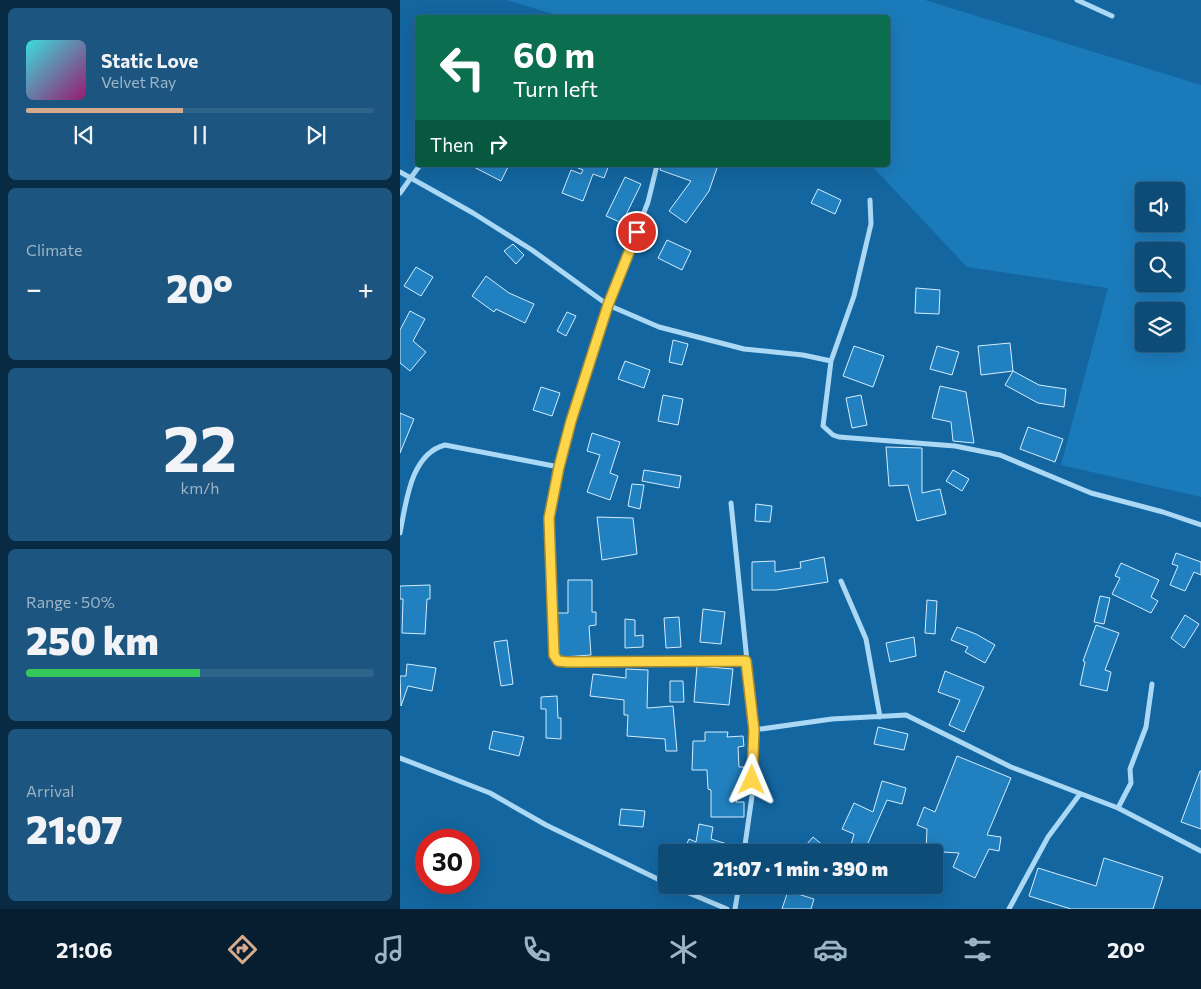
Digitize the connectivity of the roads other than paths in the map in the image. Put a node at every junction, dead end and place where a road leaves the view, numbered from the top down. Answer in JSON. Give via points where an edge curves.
{"nodes":[{"id":1,"x":1077,"y":0,"type":"edge"},
{"id":2,"x":1112,"y":16,"type":"dead end"},
{"id":3,"x":419,"y":167,"type":"edge"},
{"id":4,"x":657,"y":167,"type":"edge"},
{"id":5,"x":400,"y":172,"type":"edge"},
{"id":6,"x":412,"y":178,"type":"junction"},
{"id":7,"x":400,"y":193,"type":"edge"},
{"id":8,"x":870,"y":200,"type":"dead end"},
{"id":9,"x":608,"y":305,"type":"junction"},
{"id":10,"x":831,"y":361,"type":"junction"},
{"id":11,"x":559,"y":467,"type":"junction"},
{"id":12,"x":731,"y":503,"type":"dead end"},
{"id":13,"x":1201,"y":525,"type":"edge"},
{"id":14,"x":400,"y":534,"type":"edge"},
{"id":15,"x":841,"y":581,"type":"dead end"},
{"id":16,"x":746,"y":661,"type":"junction"},
{"id":17,"x":1152,"y":684,"type":"dead end"},
{"id":18,"x":880,"y":716,"type":"junction"},
{"id":19,"x":754,"y":730,"type":"junction"},
{"id":20,"x":400,"y":758,"type":"edge"},
{"id":21,"x":1080,"y":794,"type":"junction"},
{"id":22,"x":1118,"y":808,"type":"junction"},
{"id":23,"x":745,"y":844,"type":"edge"},
{"id":24,"x":1201,"y":851,"type":"edge"},
{"id":25,"x":658,"y":879,"type":"edge"},
{"id":26,"x":691,"y":894,"type":"edge"},
{"id":27,"x":738,"y":894,"type":"edge"},
{"id":28,"x":726,"y":909,"type":"edge"},
{"id":29,"x":735,"y":909,"type":"edge"},
{"id":30,"x":1009,"y":909,"type":"edge"}],
"edges":[{"from":1,"to":2,"type":"street"},
{"from":3,"to":6,"type":"street"},
{"from":4,"to":9,"type":"street","via":[[648,202]]},
{"from":5,"to":6,"type":"street"},
{"from":6,"to":7,"type":"street"},
{"from":6,"to":9,"type":"street","via":[[532,250]]},
{"from":8,"to":10,"type":"street","via":[[871,224],[854,296]]},
{"from":9,"to":10,"type":"street","via":[[659,327],[744,349]]},
{"from":9,"to":11,"type":"street"},
{"from":10,"to":13,"type":"street","via":[[823,426],[833,436],[955,446],[1000,455],[1091,493]]},
{"from":11,"to":14,"type":"street","via":[[445,445],[435,448],[415,472]]},
{"from":11,"to":16,"type":"street","via":[[549,518],[552,629],[554,655],[558,661]]},
{"from":12,"to":16,"type":"street"},
{"from":15,"to":18,"type":"street","via":[[866,639]]},
{"from":16,"to":19,"type":"street"},
{"from":17,"to":22,"type":"street","via":[[1146,726],[1130,769],[1131,783]]},
{"from":18,"to":19,"type":"street"},
{"from":18,"to":21,"type":"street","via":[[906,715],[1011,767]]},
{"from":19,"to":23,"type":"street","via":[[752,796]]},
{"from":20,"to":25,"type":"street","via":[[490,793]]},
{"from":21,"to":22,"type":"street"},
{"from":21,"to":30,"type":"street","via":[[1048,836]]},
{"from":22,"to":24,"type":"street"},
{"from":26,"to":28,"type":"street"},
{"from":27,"to":29,"type":"street"}]}
